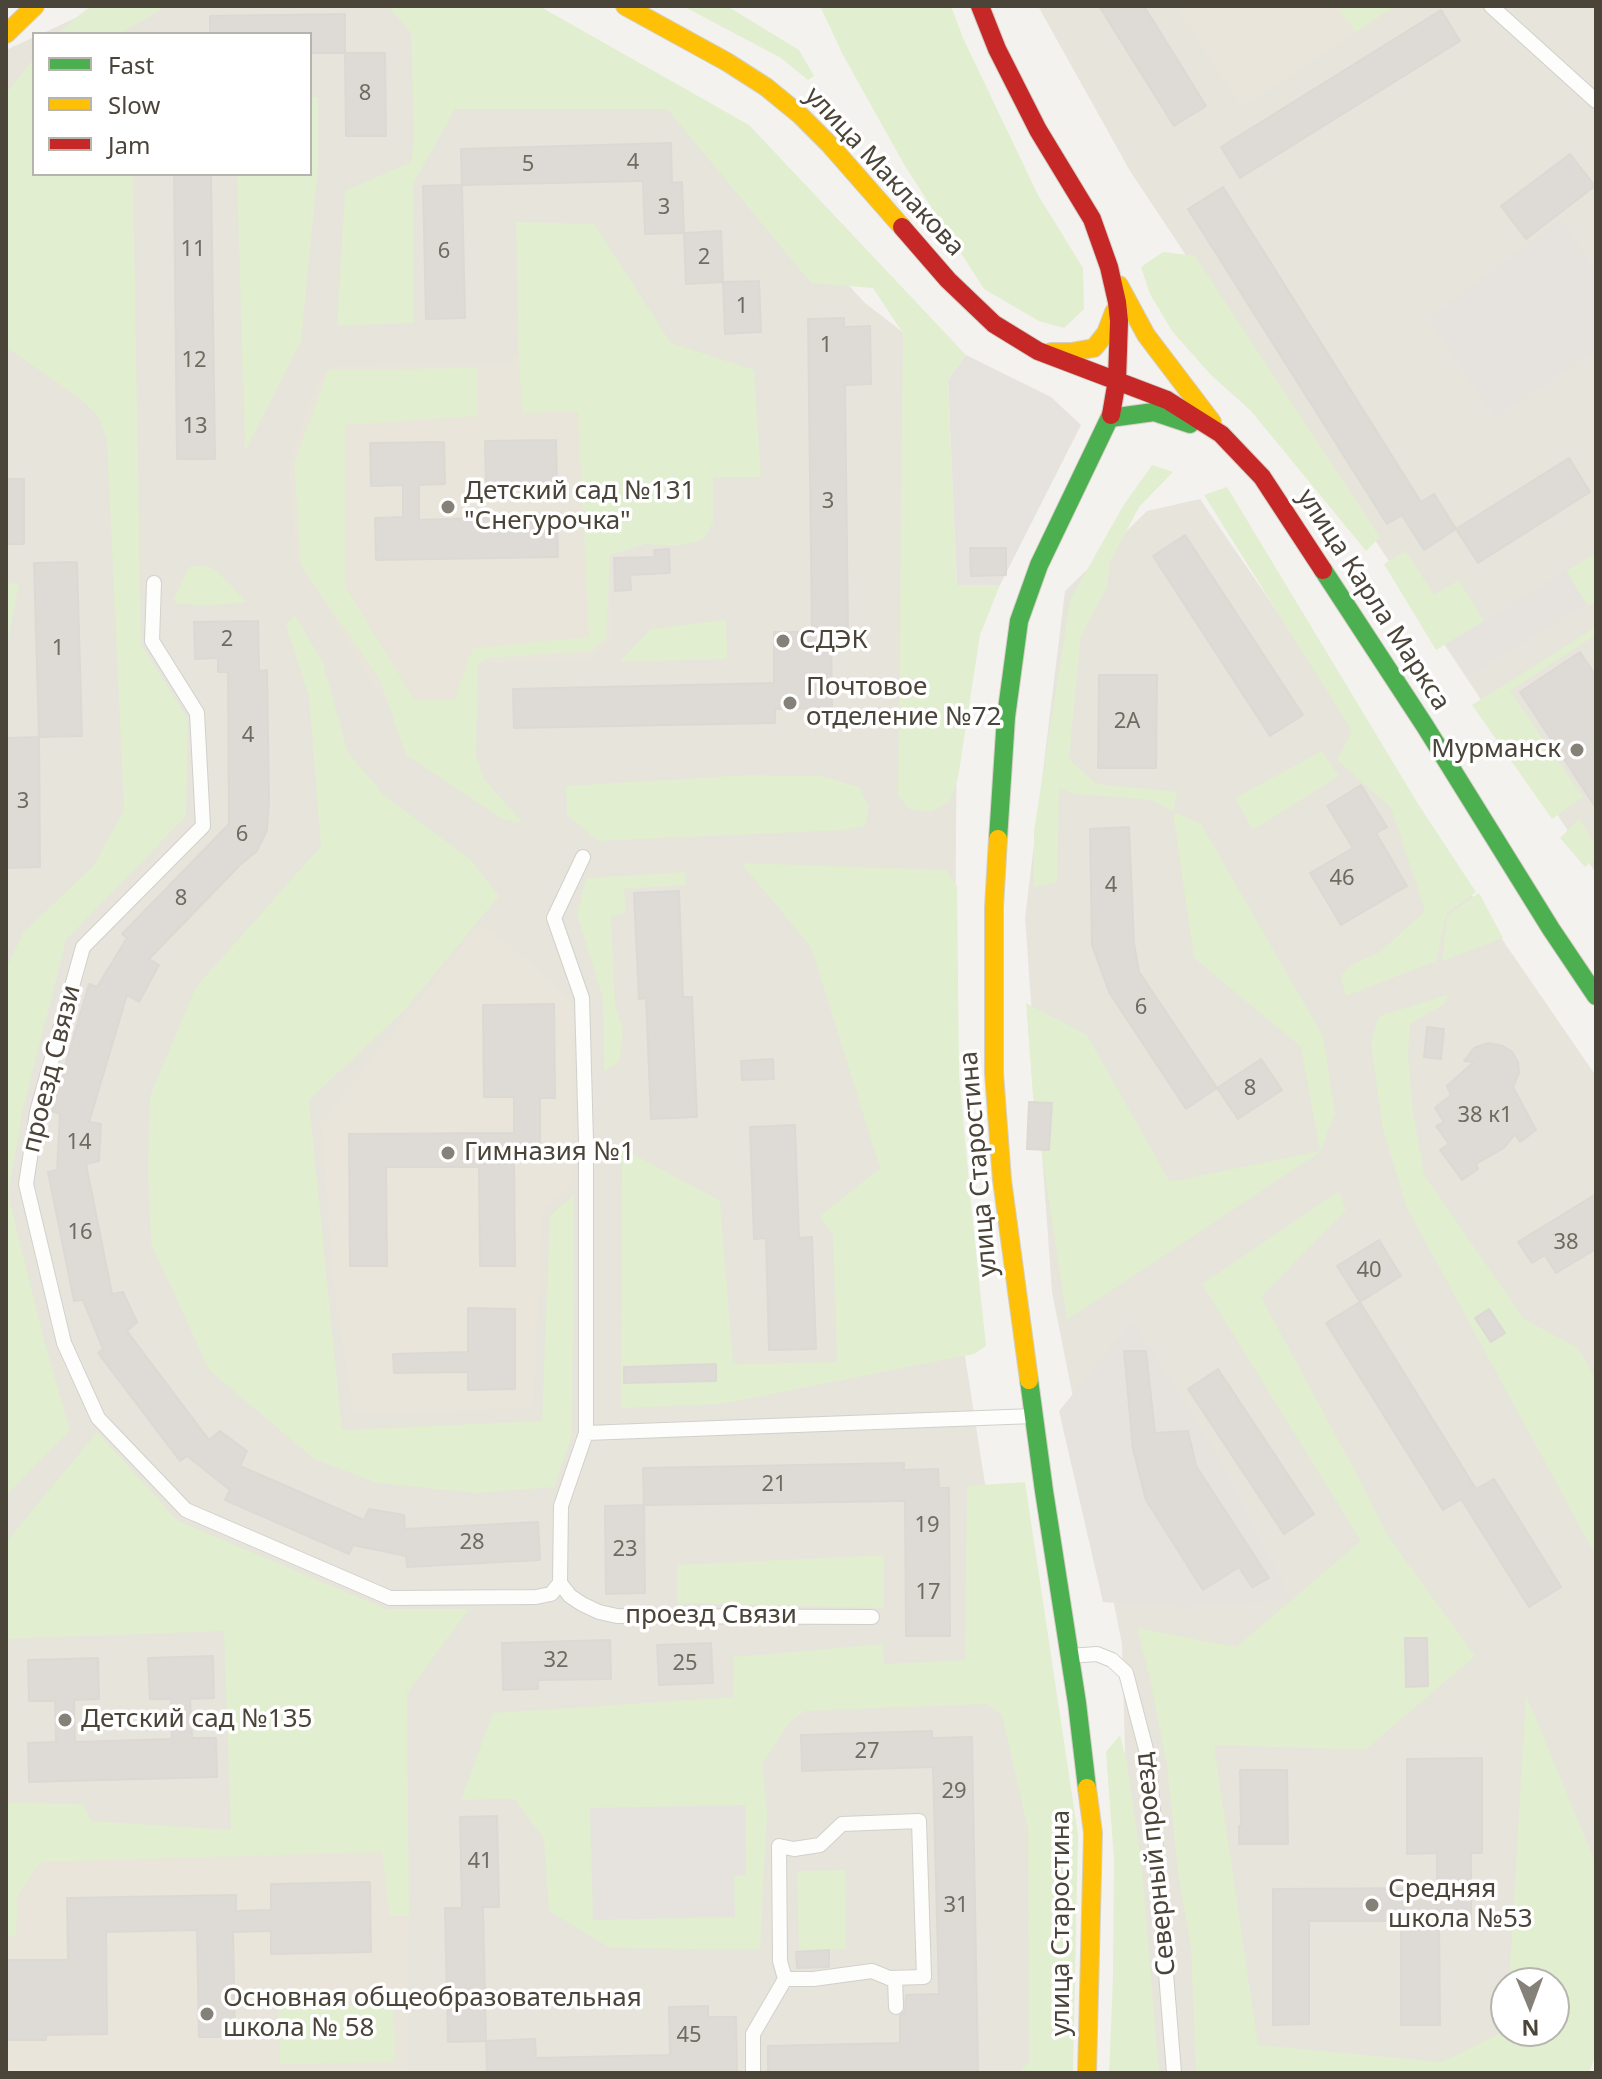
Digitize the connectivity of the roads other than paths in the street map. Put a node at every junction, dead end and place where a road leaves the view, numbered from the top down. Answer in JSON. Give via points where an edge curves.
{"nodes":[{"id":1,"x":35,"y":6,"type":"edge"},
{"id":2,"x":625,"y":6,"type":"edge"},
{"id":3,"x":980,"y":6,"type":"edge"},
{"id":4,"x":1491,"y":6,"type":"edge"},
{"id":5,"x":6,"y":34,"type":"edge"},
{"id":6,"x":1596,"y":101,"type":"edge"},
{"id":7,"x":1109,"y":267,"type":"junction"},
{"id":8,"x":1117,"y":302,"type":"junction"},
{"id":9,"x":1038,"y":351,"type":"junction"},
{"id":10,"x":1056,"y":359,"type":"joint"},
{"id":11,"x":1117,"y":380,"type":"junction"},
{"id":12,"x":1110,"y":418,"type":"junction"},
{"id":13,"x":1221,"y":434,"type":"junction"},
{"id":14,"x":154,"y":583,"type":"dead end"},
{"id":15,"x":583,"y":857,"type":"dead end"},
{"id":16,"x":1595,"y":992,"type":"edge"},
{"id":17,"x":1034,"y":1416,"type":"junction"},
{"id":18,"x":586,"y":1433,"type":"junction"},
{"id":19,"x":560,"y":1583,"type":"junction"},
{"id":20,"x":872,"y":1617,"type":"dead end"},
{"id":21,"x":1069,"y":1656,"type":"junction"},
{"id":22,"x":895,"y":1978,"type":"junction"},
{"id":23,"x":785,"y":1979,"type":"junction"},
{"id":24,"x":896,"y":2007,"type":"dead end"},
{"id":25,"x":753,"y":2073,"type":"edge"},
{"id":26,"x":1087,"y":2073,"type":"edge"},
{"id":27,"x":1174,"y":2073,"type":"edge"}],
"edges":[{"from":1,"to":5,"type":"main road"},
{"from":2,"to":9,"type":"main road","name":"улица Маклакова","via":[[727,62],[799,114],[961,293],[994,324]]},
{"from":3,"to":7,"type":"main road","via":[[1038,130],[1092,219]]},
{"from":4,"to":6,"type":"street"},
{"from":7,"to":8,"type":"main road","name":"улица Старостина"},
{"from":7,"to":13,"type":"main road","via":[[1146,335]]},
{"from":8,"to":9,"type":"main road","via":[[1106,333],[1094,348]]},
{"from":8,"to":11,"type":"main road","name":"улица Старостина"},
{"from":9,"to":10,"type":"main road","name":"улица Маклакова"},
{"from":10,"to":11,"type":"main road","name":"улица Карла Маркса"},
{"from":11,"to":12,"type":"main road","name":"улица Старостина"},
{"from":11,"to":13,"type":"main road","name":"улица Карла Маркса","via":[[1167,400]]},
{"from":12,"to":13,"type":"main road","via":[[1154,412]]},
{"from":12,"to":17,"type":"main road","name":"улица Старостина","via":[[1029,591],[1019,621],[1006,717],[995,883],[994,1073],[1002,1180]]},
{"from":13,"to":16,"type":"main road","name":"улица Карла Маркса","via":[[1262,477]]},
{"from":14,"to":19,"type":"street","name":"проезд Связи","via":[[152,641],[197,713],[203,826],[83,947],[37,1112],[26,1184],[64,1343],[98,1418],[186,1510],[390,1598],[536,1597],[551,1594]]},
{"from":15,"to":18,"type":"street","via":[[554,918],[582,998]]},
{"from":17,"to":18,"type":"street"},
{"from":17,"to":21,"type":"main road","name":"улица Старостина"},
{"from":18,"to":19,"type":"street","via":[[561,1506]]},
{"from":19,"to":20,"type":"street","name":"проезд Связи","via":[[582,1604],[617,1616]]},
{"from":21,"to":26,"type":"main road","name":"улица Старостина","via":[[1093,1833]]},
{"from":21,"to":27,"type":"street","name":"Северный проезд","via":[[1097,1654],[1126,1673],[1149,1761]]},
{"from":22,"to":23,"type":"street","via":[[872,1971]]},
{"from":22,"to":23,"type":"street","via":[[924,1977],[919,1821],[842,1824],[820,1845],[779,1846],[780,1961]]},
{"from":22,"to":24,"type":"street"},
{"from":23,"to":25,"type":"street","via":[[753,2034]]}]}
